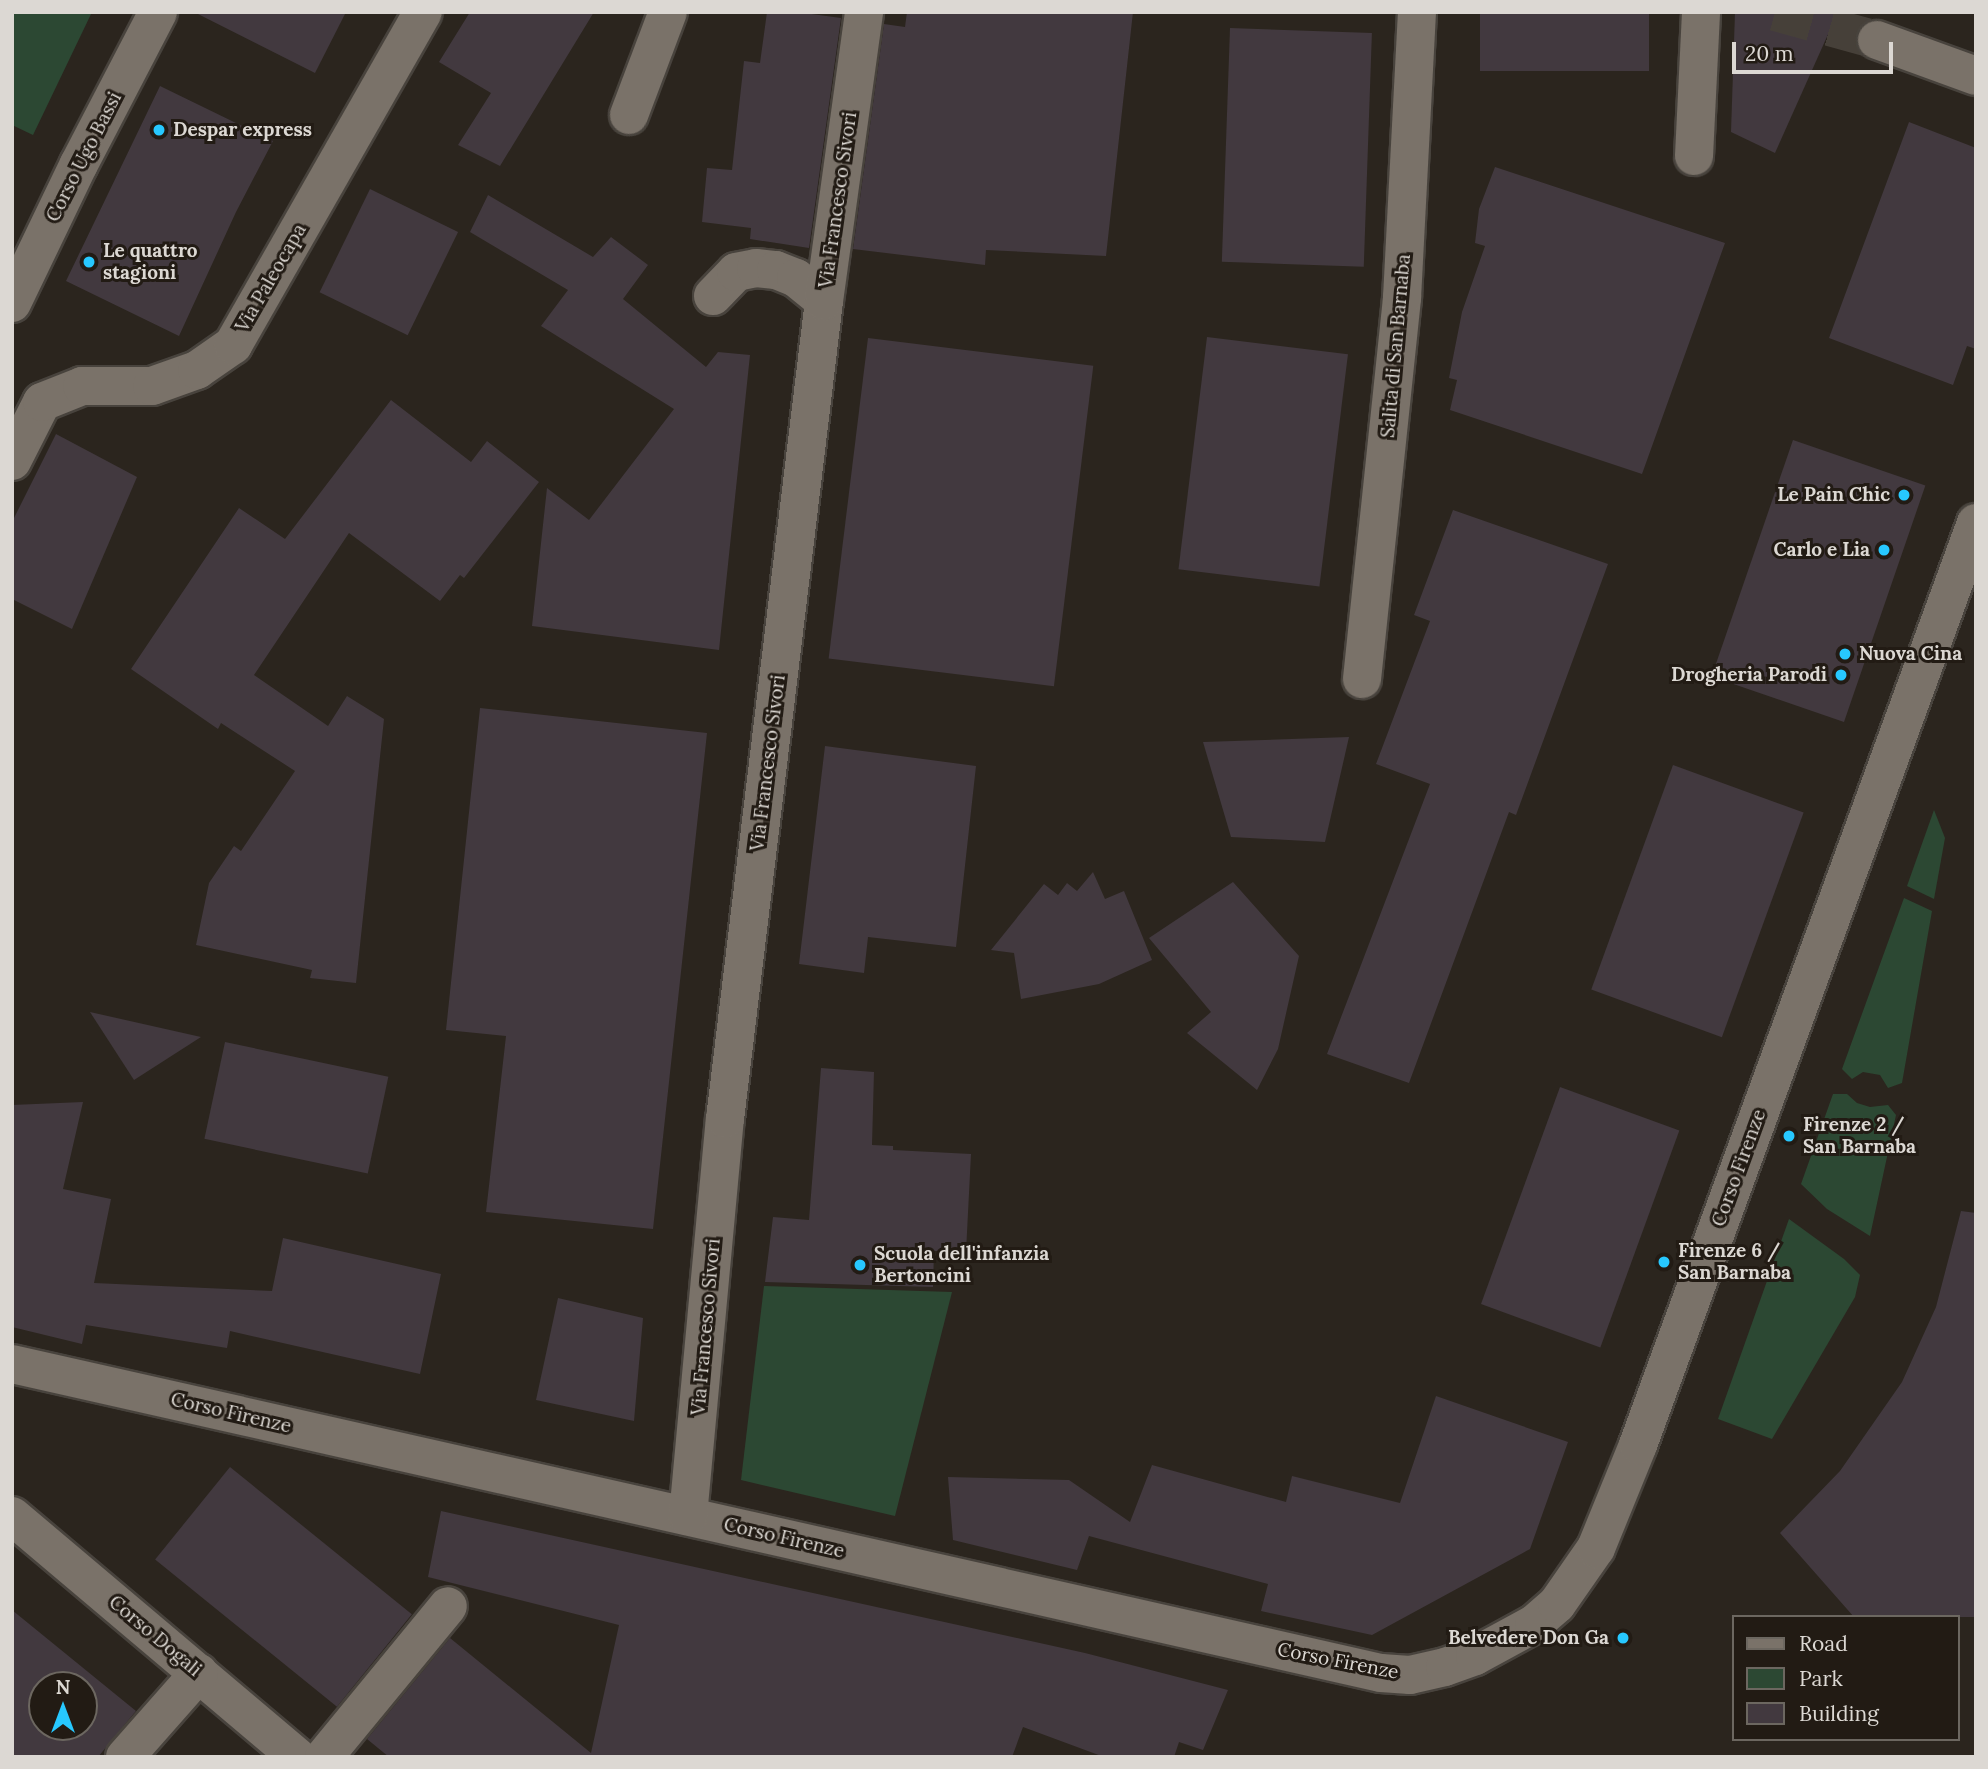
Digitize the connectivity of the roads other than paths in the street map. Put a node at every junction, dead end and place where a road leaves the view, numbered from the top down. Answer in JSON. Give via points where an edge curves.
{"nodes":[{"id":1,"x":158,"y":12,"type":"edge"},
{"id":2,"x":423,"y":12,"type":"edge"},
{"id":3,"x":668,"y":12,"type":"edge"},
{"id":4,"x":864,"y":12,"type":"edge"},
{"id":5,"x":1418,"y":12,"type":"edge"},
{"id":6,"x":1700,"y":12,"type":"edge"},
{"id":7,"x":1877,"y":40,"type":"tunnel mouth"},
{"id":8,"x":1976,"y":76,"type":"edge"},
{"id":9,"x":629,"y":115,"type":"dead end"},
{"id":10,"x":1695,"y":156,"type":"dead end"},
{"id":11,"x":713,"y":296,"type":"dead end"},
{"id":12,"x":824,"y":301,"type":"junction"},
{"id":13,"x":12,"y":303,"type":"edge"},
{"id":14,"x":12,"y":461,"type":"edge"},
{"id":15,"x":1976,"y":523,"type":"edge"},
{"id":16,"x":1362,"y":679,"type":"dead end"},
{"id":17,"x":12,"y":1364,"type":"edge"},
{"id":18,"x":12,"y":1516,"type":"edge"},
{"id":19,"x":688,"y":1516,"type":"junction"},
{"id":20,"x":448,"y":1606,"type":"dead end"},
{"id":21,"x":199,"y":1673,"type":"junction"},
{"id":22,"x":125,"y":1757,"type":"edge"},
{"id":23,"x":297,"y":1757,"type":"edge"},
{"id":24,"x":324,"y":1757,"type":"edge"}],
"edges":[{"from":1,"to":13,"type":"street","name":"Corso Ugo Bassi"},
{"from":2,"to":14,"type":"street","name":"Via Paleocapa","via":[[233,345],[197,370],[152,386],[82,386],[42,402]]},
{"from":3,"to":9,"type":"street"},
{"from":4,"to":12,"type":"street","name":"Via Francesco Sivori"},
{"from":5,"to":16,"type":"street","name":"Salita di San Barnaba","via":[[1402,298]]},
{"from":6,"to":10,"type":"street"},
{"from":7,"to":8,"type":"street"},
{"from":11,"to":12,"type":"street","via":[[736,272],[756,268],[796,278]]},
{"from":12,"to":19,"type":"street","name":"Via Francesco Sivori","via":[[725,1119]]},
{"from":15,"to":19,"type":"street","name":"Corso Firenze","via":[[1638,1445],[1596,1548],[1557,1604],[1534,1624],[1445,1667],[1410,1675],[1381,1673]]},
{"from":17,"to":19,"type":"street","name":"Corso Firenze"},
{"from":18,"to":21,"type":"street","name":"Corso Dogali"},
{"from":20,"to":24,"type":"street"},
{"from":21,"to":22,"type":"street"},
{"from":21,"to":23,"type":"street","name":"Corso Dogali"}]}
